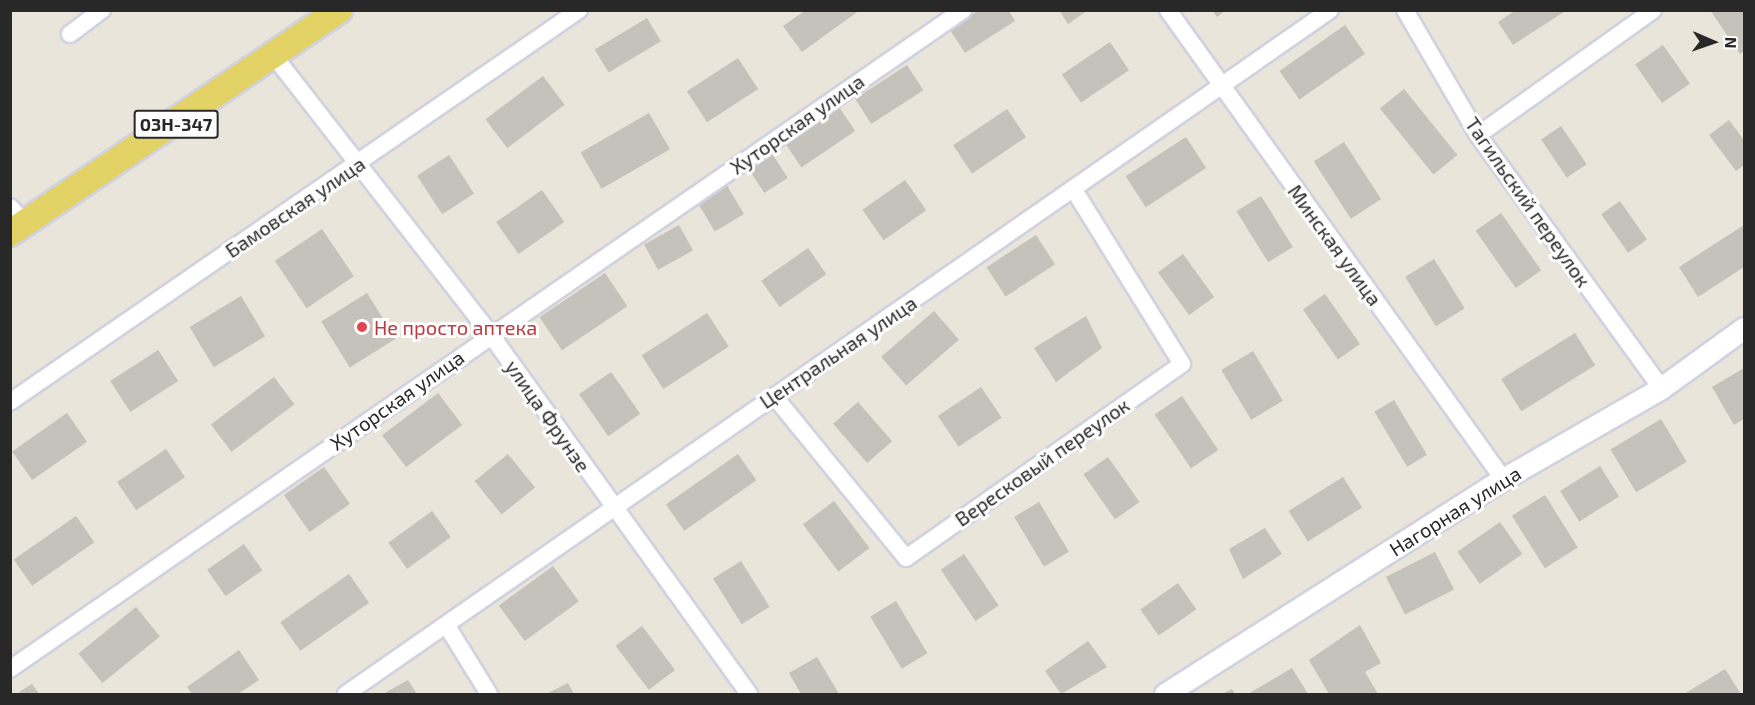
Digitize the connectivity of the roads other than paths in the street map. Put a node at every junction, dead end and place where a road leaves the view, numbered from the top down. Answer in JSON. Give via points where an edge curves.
{"nodes":[{"id":1,"x":102,"y":10,"type":"edge"},
{"id":2,"x":339,"y":10,"type":"edge"},
{"id":3,"x":579,"y":10,"type":"edge"},
{"id":4,"x":963,"y":10,"type":"edge"},
{"id":5,"x":1168,"y":10,"type":"edge"},
{"id":6,"x":1330,"y":10,"type":"edge"},
{"id":7,"x":1405,"y":10,"type":"edge"},
{"id":8,"x":1653,"y":10,"type":"edge"},
{"id":9,"x":70,"y":34,"type":"dead end"},
{"id":10,"x":274,"y":56,"type":"junction"},
{"id":11,"x":1220,"y":85,"type":"junction"},
{"id":12,"x":1478,"y":135,"type":"junction"},
{"id":13,"x":355,"y":167,"type":"junction"},
{"id":14,"x":1074,"y":190,"type":"junction"},
{"id":15,"x":15,"y":221,"type":"edge"},
{"id":16,"x":1744,"y":328,"type":"edge"},
{"id":17,"x":491,"y":335,"type":"junction"},
{"id":18,"x":1661,"y":388,"type":"junction"},
{"id":19,"x":774,"y":396,"type":"junction"},
{"id":20,"x":10,"y":402,"type":"edge"},
{"id":21,"x":1503,"y":479,"type":"junction"},
{"id":22,"x":613,"y":508,"type":"junction"},
{"id":23,"x":447,"y":626,"type":"junction"},
{"id":24,"x":10,"y":669,"type":"edge"},
{"id":25,"x":346,"y":694,"type":"edge"},
{"id":26,"x":489,"y":694,"type":"edge"},
{"id":27,"x":749,"y":694,"type":"edge"},
{"id":28,"x":1165,"y":694,"type":"edge"}],
"edges":[{"from":1,"to":9,"type":"street"},
{"from":2,"to":10,"type":"main road","number":"03Н-347"},
{"from":3,"to":13,"type":"street","name":"Бамовская улица"},
{"from":4,"to":17,"type":"street","name":"Хуторская улица"},
{"from":5,"to":11,"type":"street","name":"Минская улица"},
{"from":6,"to":11,"type":"street","name":"Центральная улица"},
{"from":7,"to":12,"type":"street","name":"Тагильский переулок"},
{"from":8,"to":12,"type":"street"},
{"from":10,"to":13,"type":"street","name":"улица Фрунзе"},
{"from":10,"to":15,"type":"main road","number":"03Н-347"},
{"from":11,"to":14,"type":"street","name":"Центральная улица"},
{"from":11,"to":21,"type":"street","name":"Минская улица"},
{"from":12,"to":18,"type":"street","name":"Тагильский переулок"},
{"from":13,"to":17,"type":"street","name":"улица Фрунзе"},
{"from":13,"to":20,"type":"street","name":"Бамовская улица"},
{"from":14,"to":19,"type":"street","name":"Центральная улица"},
{"from":14,"to":19,"type":"street","name":"Вересковый переулок","via":[[1182,364],[906,558]]},
{"from":16,"to":18,"type":"street","name":"Нагорная улица"},
{"from":17,"to":22,"type":"street","name":"улица Фрунзе"},
{"from":17,"to":24,"type":"street","name":"Хуторская улица"},
{"from":18,"to":21,"type":"street","name":"Нагорная улица"},
{"from":19,"to":22,"type":"street","name":"Центральная улица"},
{"from":21,"to":28,"type":"street","name":"Нагорная улица"},
{"from":22,"to":23,"type":"street","name":"Центральная улица"},
{"from":22,"to":27,"type":"street","name":"улица Фрунзе"},
{"from":23,"to":25,"type":"street","name":"Центральная улица"},
{"from":23,"to":26,"type":"street"}]}
